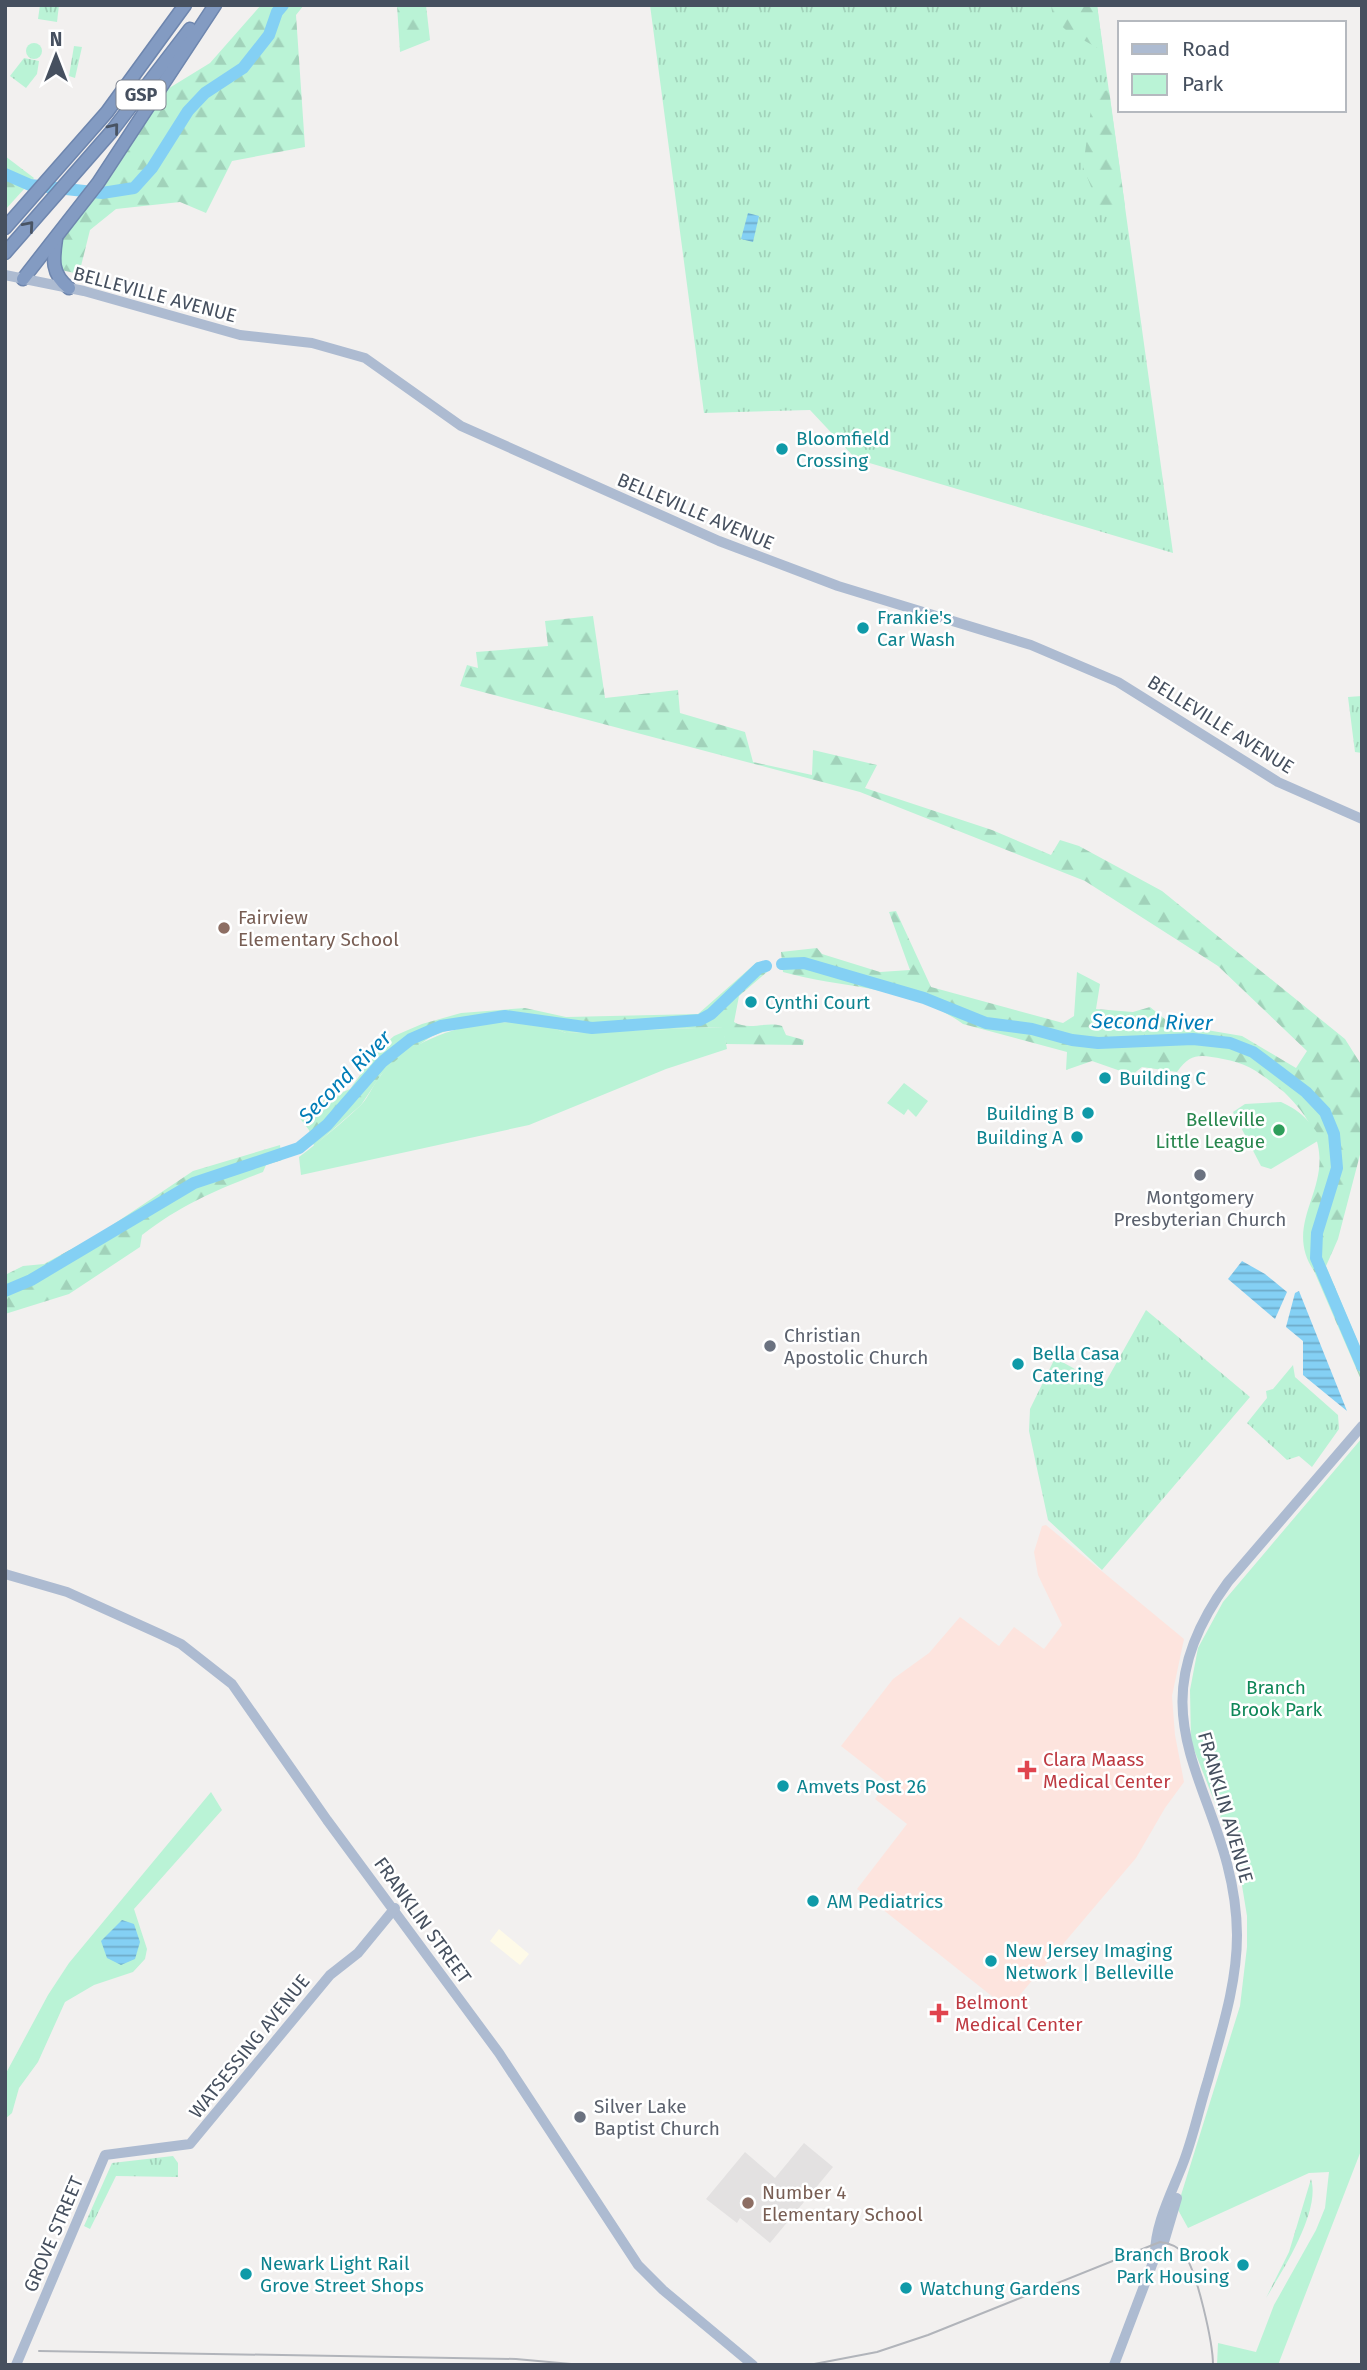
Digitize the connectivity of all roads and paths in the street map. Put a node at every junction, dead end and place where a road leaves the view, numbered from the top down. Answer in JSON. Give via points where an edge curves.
{"nodes":[{"id":1,"x":185,"y":5,"type":"edge"},
{"id":2,"x":206,"y":5,"type":"edge"},
{"id":3,"x":215,"y":5,"type":"edge"},
{"id":4,"x":5,"y":228,"type":"edge"},
{"id":5,"x":56,"y":237,"type":"junction"},
{"id":6,"x":5,"y":253,"type":"edge"},
{"id":7,"x":5,"y":275,"type":"edge"},
{"id":8,"x":23,"y":279,"type":"junction"},
{"id":9,"x":69,"y":288,"type":"junction"},
{"id":10,"x":1362,"y":819,"type":"edge"},
{"id":11,"x":1362,"y":1426,"type":"edge"},
{"id":12,"x":5,"y":1574,"type":"edge"},
{"id":13,"x":395,"y":1908,"type":"junction"},
{"id":14,"x":105,"y":2155,"type":"joint"},
{"id":15,"x":16,"y":2365,"type":"edge"},
{"id":16,"x":753,"y":2365,"type":"edge"},
{"id":17,"x":1114,"y":2365,"type":"edge"}],
"edges":[{"from":1,"to":4,"type":"highway","number":"GSP","via":[[136,75]]},
{"from":6,"to":2,"type":"highway","number":"GSP","one_way":true,"via":[[118,123]]},
{"from":3,"to":5,"type":"highway","via":[[98,183]]},
{"from":5,"to":8,"type":"highway"},
{"from":5,"to":9,"type":"highway","via":[[54,267]]},
{"from":7,"to":8,"type":"main road","name":"BELLEVILLE AVENUE"},
{"from":8,"to":9,"type":"main road","name":"BELLEVILLE AVENUE"},
{"from":9,"to":10,"type":"main road","name":"BELLEVILLE AVENUE","via":[[240,335],[312,343],[365,358],[461,426],[719,541],[838,586],[1031,645],[1118,682],[1278,782]]},
{"from":11,"to":17,"type":"main road","name":"FRANKLIN AVENUE","via":[[1228,1582],[1212,1604],[1187,1658],[1183,1702],[1187,1743],[1228,1870],[1237,1934],[1230,2002],[1164,2242]]},
{"from":12,"to":13,"type":"main road","name":"FRANKLIN STREET","via":[[67,1592],[122,1615],[181,1644],[225,1678]]},
{"from":13,"to":14,"type":"main road","name":"WATSESSING AVENUE","via":[[358,1953],[330,1975],[190,2144]]},
{"from":13,"to":16,"type":"main road","name":"FRANKLIN STREET","via":[[543,2116],[639,2265]]},
{"from":14,"to":15,"type":"main road","name":"GROVE STREET"}]}
